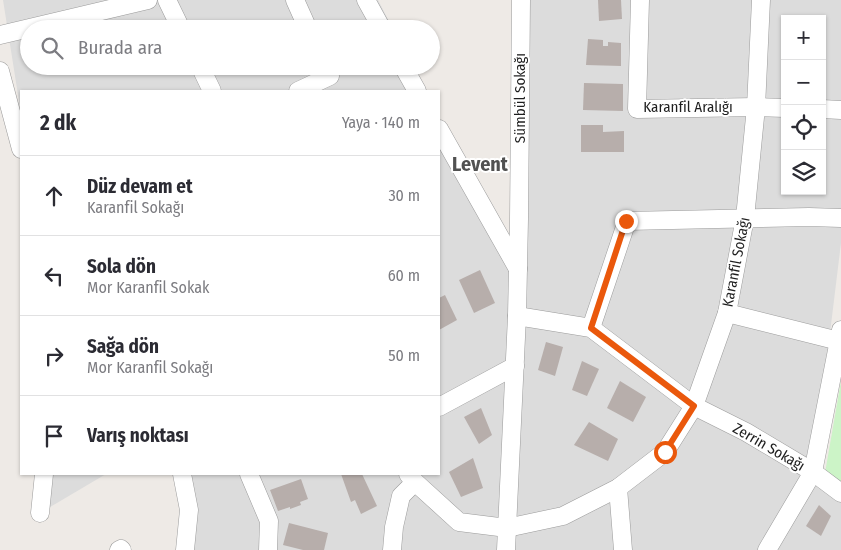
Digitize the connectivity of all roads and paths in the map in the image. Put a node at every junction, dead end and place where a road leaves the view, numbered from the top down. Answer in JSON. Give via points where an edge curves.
{"nodes":[{"id":1,"x":148,"y":0,"type":"edge"},
{"id":2,"x":167,"y":0,"type":"edge"},
{"id":3,"x":295,"y":0,"type":"edge"},
{"id":4,"x":366,"y":0,"type":"edge"},
{"id":5,"x":521,"y":0,"type":"edge"},
{"id":6,"x":640,"y":0,"type":"edge"},
{"id":7,"x":761,"y":0,"type":"edge"},
{"id":8,"x":63,"y":20,"type":"edge"},
{"id":9,"x":177,"y":20,"type":"edge"},
{"id":10,"x":304,"y":20,"type":"edge"},
{"id":11,"x":377,"y":20,"type":"edge"},
{"id":12,"x":20,"y":30,"type":"edge"},
{"id":13,"x":0,"y":35,"type":"edge"},
{"id":14,"x":0,"y":71,"type":"edge"},
{"id":15,"x":204,"y":75,"type":"edge"},
{"id":16,"x":330,"y":75,"type":"edge"},
{"id":17,"x":408,"y":75,"type":"edge"},
{"id":18,"x":212,"y":90,"type":"edge"},
{"id":19,"x":300,"y":90,"type":"edge"},
{"id":20,"x":416,"y":90,"type":"edge"},
{"id":21,"x":756,"y":107,"type":"junction"},
{"id":22,"x":781,"y":108,"type":"edge"},
{"id":23,"x":826,"y":109,"type":"edge"},
{"id":24,"x":841,"y":110,"type":"edge"},
{"id":25,"x":440,"y":131,"type":"edge"},
{"id":26,"x":20,"y":145,"type":"edge"},
{"id":27,"x":745,"y":218,"type":"junction"},
{"id":28,"x":841,"y":218,"type":"edge"},
{"id":29,"x":518,"y":270,"type":"junction"},
{"id":30,"x":727,"y":313,"type":"junction"},
{"id":31,"x":517,"y":316,"type":"junction"},
{"id":32,"x":591,"y":328,"type":"junction"},
{"id":33,"x":840,"y":336,"type":"edge"},
{"id":34,"x":515,"y":366,"type":"junction"},
{"id":35,"x":440,"y":406,"type":"edge"},
{"id":36,"x":694,"y":406,"type":"junction"},
{"id":37,"x":813,"y":472,"type":"junction"},
{"id":38,"x":44,"y":475,"type":"edge"},
{"id":39,"x":182,"y":475,"type":"edge"},
{"id":40,"x":249,"y":475,"type":"edge"},
{"id":41,"x":411,"y":478,"type":"edge"},
{"id":42,"x":618,"y":488,"type":"junction"},
{"id":43,"x":841,"y":493,"type":"edge"},
{"id":44,"x":40,"y":513,"type":"dead end"},
{"id":45,"x":507,"y":528,"type":"junction"},
{"id":46,"x":185,"y":550,"type":"edge"},
{"id":47,"x":268,"y":550,"type":"edge"},
{"id":48,"x":392,"y":550,"type":"edge"},
{"id":49,"x":506,"y":550,"type":"edge"},
{"id":50,"x":623,"y":550,"type":"edge"},
{"id":51,"x":768,"y":550,"type":"edge"}],
"edges":[{"from":1,"to":8,"type":"street"},
{"from":2,"to":9,"type":"street"},
{"from":3,"to":10,"type":"street"},
{"from":4,"to":11,"type":"street"},
{"from":5,"to":29,"type":"street","name":"Sümbül Sokağı"},
{"from":6,"to":21,"type":"street","name":"Karanfil Aralığı","via":[[637,109]]},
{"from":7,"to":21,"type":"street","name":"Karanfil Sokağı"},
{"from":12,"to":13,"type":"street"},
{"from":14,"to":26,"type":"street"},
{"from":15,"to":18,"type":"street"},
{"from":16,"to":19,"type":"street"},
{"from":17,"to":20,"type":"street"},
{"from":21,"to":22,"type":"street"},
{"from":21,"to":27,"type":"street","name":"Karanfil Sokağı"},
{"from":23,"to":24,"type":"street"},
{"from":25,"to":29,"type":"street"},
{"from":27,"to":28,"type":"street"},
{"from":27,"to":30,"type":"street","name":"Karanfil Sokağı"},
{"from":27,"to":32,"type":"street","via":[[626,221]]},
{"from":29,"to":31,"type":"street","name":"Sümbül Sokağı"},
{"from":30,"to":33,"type":"street"},
{"from":30,"to":36,"type":"street","name":"Karanfil Sokağı"},
{"from":31,"to":32,"type":"street"},
{"from":31,"to":34,"type":"street","name":"Sümbül Sokağı"},
{"from":32,"to":36,"type":"street","name":"Zerrin Sokağı"},
{"from":33,"to":37,"type":"street"},
{"from":34,"to":35,"type":"street"},
{"from":34,"to":45,"type":"street","name":"Sümbül Sokağı"},
{"from":36,"to":37,"type":"street","name":"Zerrin Sokağı"},
{"from":36,"to":42,"type":"street","name":"Karanfil Sokağı","via":[[665,452]]},
{"from":37,"to":43,"type":"street","name":"Zerrin Sokağı"},
{"from":37,"to":51,"type":"street"},
{"from":38,"to":44,"type":"street"},
{"from":39,"to":46,"type":"street","via":[[189,510]]},
{"from":40,"to":47,"type":"street","via":[[269,521]]},
{"from":41,"to":45,"type":"street","name":"Karanfil Sokağı","via":[[459,522]]},
{"from":41,"to":48,"type":"street","via":[[401,496]]},
{"from":42,"to":45,"type":"street","name":"Karanfil Sokağı","via":[[563,516]]},
{"from":42,"to":50,"type":"street"},
{"from":45,"to":49,"type":"street","name":"Sümbül Sokağı"}]}
